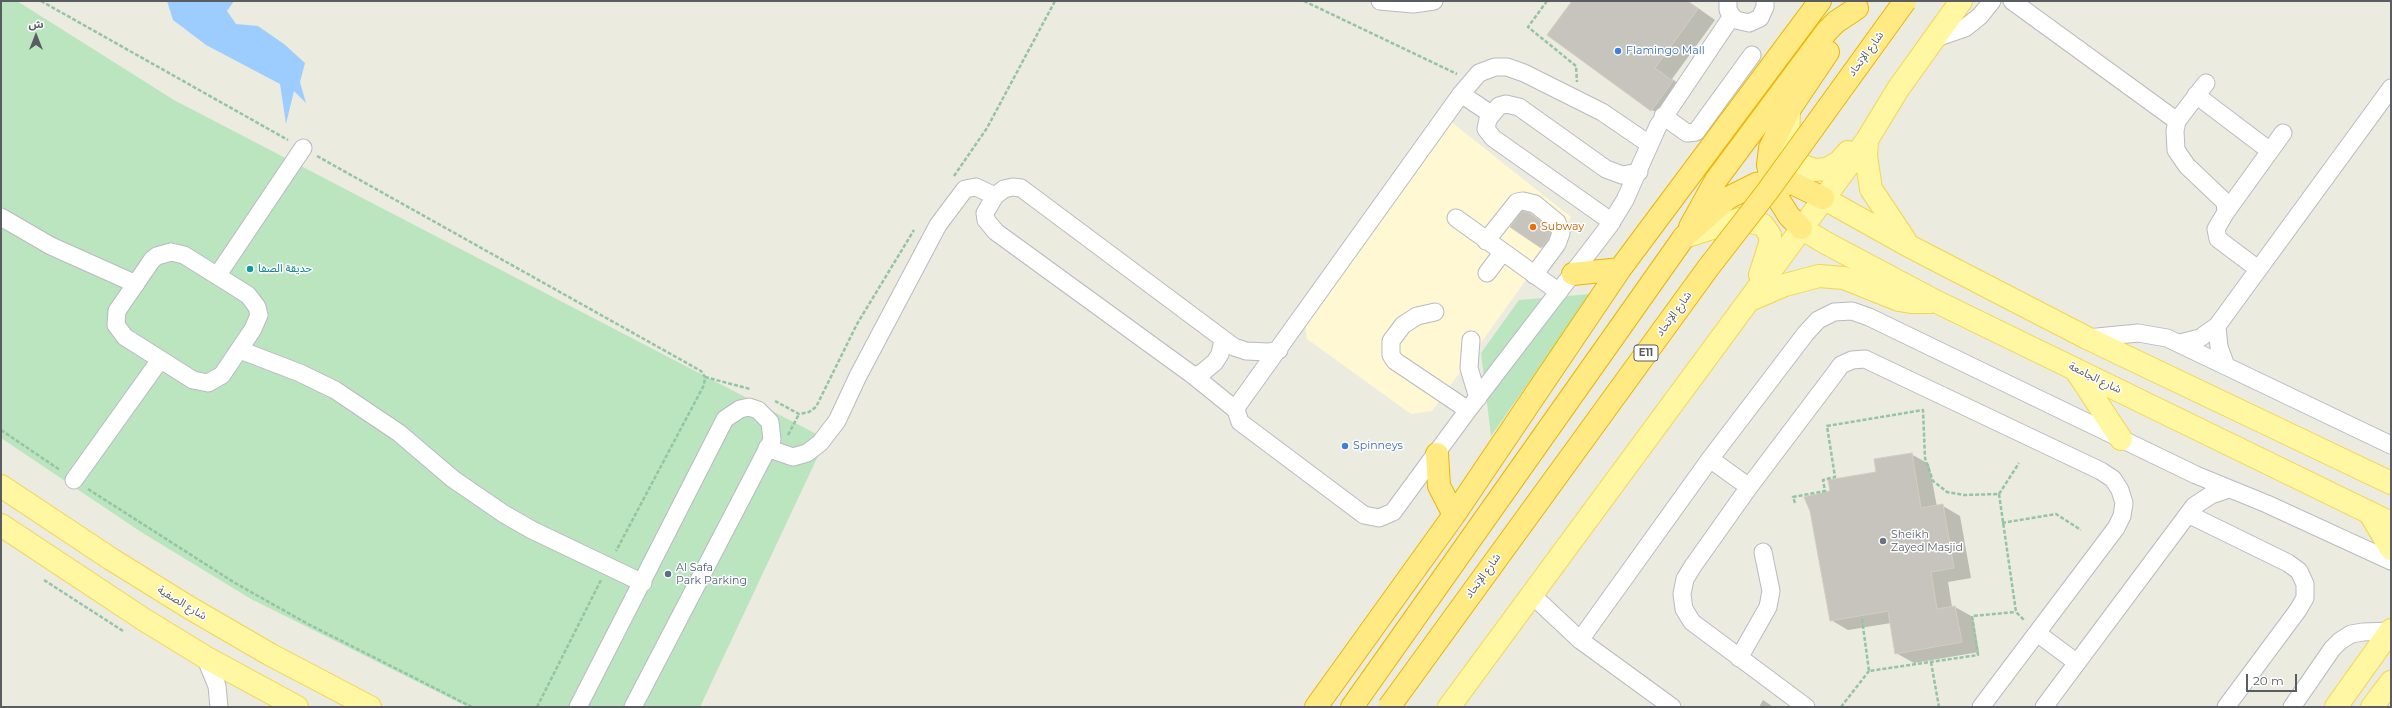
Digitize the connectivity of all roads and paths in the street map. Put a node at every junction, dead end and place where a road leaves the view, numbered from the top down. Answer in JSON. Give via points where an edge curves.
{"nodes":[{"id":1,"x":41,"y":1,"type":"edge"},
{"id":2,"x":1055,"y":1,"type":"edge"},
{"id":3,"x":1304,"y":1,"type":"edge"},
{"id":4,"x":1380,"y":1,"type":"edge"},
{"id":5,"x":1434,"y":1,"type":"edge"},
{"id":6,"x":1547,"y":1,"type":"edge"},
{"id":7,"x":1765,"y":1,"type":"edge"},
{"id":8,"x":1820,"y":1,"type":"edge"},
{"id":9,"x":1905,"y":1,"type":"edge"},
{"id":10,"x":1961,"y":1,"type":"edge"},
{"id":11,"x":1992,"y":1,"type":"edge"},
{"id":12,"x":2012,"y":1,"type":"edge"},
{"id":13,"x":1859,"y":5,"type":"edge"},
{"id":14,"x":1730,"y":9,"type":"edge"},
{"id":15,"x":1933,"y":39,"type":"junction"},
{"id":16,"x":1752,"y":55,"type":"dead end"},
{"id":17,"x":1471,"y":80,"type":"junction"},
{"id":18,"x":2391,"y":88,"type":"edge"},
{"id":19,"x":1898,"y":89,"type":"junction"},
{"id":20,"x":1461,"y":94,"type":"junction"},
{"id":21,"x":1577,"y":98,"type":"junction"},
{"id":22,"x":1789,"y":110,"type":"junction"},
{"id":23,"x":1491,"y":114,"type":"junction"},
{"id":24,"x":1664,"y":116,"type":"junction"},
{"id":25,"x":2178,"y":121,"type":"junction"},
{"id":26,"x":2283,"y":133,"type":"dead end"},
{"id":27,"x":1867,"y":140,"type":"junction"},
{"id":28,"x":1649,"y":144,"type":"junction"},
{"id":29,"x":303,"y":148,"type":"junction"},
{"id":30,"x":2270,"y":151,"type":"junction"},
{"id":31,"x":1639,"y":172,"type":"junction"},
{"id":32,"x":952,"y":178,"type":"dead end"},
{"id":33,"x":1770,"y":182,"type":"junction"},
{"id":34,"x":995,"y":196,"type":"junction"},
{"id":35,"x":1823,"y":198,"type":"junction"},
{"id":36,"x":1847,"y":212,"type":"junction"},
{"id":37,"x":2226,"y":212,"type":"junction"},
{"id":38,"x":1,"y":217,"type":"edge"},
{"id":39,"x":1456,"y":218,"type":"dead end"},
{"id":40,"x":1612,"y":222,"type":"junction"},
{"id":41,"x":917,"y":227,"type":"dead end"},
{"id":42,"x":1801,"y":228,"type":"junction"},
{"id":43,"x":1684,"y":238,"type":"junction"},
{"id":44,"x":1486,"y":241,"type":"junction"},
{"id":45,"x":1826,"y":243,"type":"junction"},
{"id":46,"x":1909,"y":246,"type":"junction"},
{"id":47,"x":1502,"y":253,"type":"junction"},
{"id":48,"x":1620,"y":269,"type":"junction"},
{"id":49,"x":2258,"y":269,"type":"junction"},
{"id":50,"x":1487,"y":273,"type":"dead end"},
{"id":51,"x":1573,"y":274,"type":"junction"},
{"id":52,"x":1534,"y":275,"type":"junction"},
{"id":53,"x":217,"y":276,"type":"junction"},
{"id":54,"x":136,"y":284,"type":"junction"},
{"id":55,"x":1559,"y":292,"type":"junction"},
{"id":56,"x":1750,"y":300,"type":"junction"},
{"id":57,"x":1935,"y":301,"type":"junction"},
{"id":58,"x":1435,"y":312,"type":"dead end"},
{"id":59,"x":2217,"y":326,"type":"junction"},
{"id":60,"x":2087,"y":338,"type":"junction"},
{"id":61,"x":1223,"y":340,"type":"junction"},
{"id":62,"x":1471,"y":340,"type":"dead end"},
{"id":63,"x":2180,"y":344,"type":"junction"},
{"id":64,"x":240,"y":350,"type":"junction"},
{"id":65,"x":1279,"y":350,"type":"junction"},
{"id":66,"x":160,"y":360,"type":"junction"},
{"id":67,"x":2226,"y":366,"type":"junction"},
{"id":68,"x":2074,"y":368,"type":"junction"},
{"id":69,"x":1194,"y":376,"type":"junction"},
{"id":70,"x":705,"y":377,"type":"junction"},
{"id":71,"x":754,"y":391,"type":"dead end"},
{"id":72,"x":771,"y":400,"type":"dead end"},
{"id":73,"x":1473,"y":404,"type":"junction"},
{"id":74,"x":1236,"y":410,"type":"junction"},
{"id":75,"x":1,"y":430,"type":"edge"},
{"id":76,"x":2121,"y":439,"type":"junction"},
{"id":77,"x":2391,"y":445,"type":"edge"},
{"id":78,"x":767,"y":448,"type":"junction"},
{"id":79,"x":1437,"y":454,"type":"junction"},
{"id":80,"x":1710,"y":458,"type":"junction"},
{"id":81,"x":2020,"y":463,"type":"dead end"},
{"id":82,"x":2196,"y":476,"type":"junction"},
{"id":83,"x":74,"y":480,"type":"junction"},
{"id":84,"x":2391,"y":483,"type":"edge"},
{"id":85,"x":1,"y":486,"type":"edge"},
{"id":86,"x":1748,"y":487,"type":"junction"},
{"id":87,"x":2230,"y":489,"type":"junction"},
{"id":88,"x":2000,"y":494,"type":"junction"},
{"id":89,"x":1795,"y":503,"type":"dead end"},
{"id":90,"x":2191,"y":510,"type":"junction"},
{"id":91,"x":2369,"y":512,"type":"junction"},
{"id":92,"x":1454,"y":515,"type":"junction"},
{"id":93,"x":2391,"y":522,"type":"edge"},
{"id":94,"x":2002,"y":523,"type":"junction"},
{"id":95,"x":1,"y":525,"type":"edge"},
{"id":96,"x":2081,"y":530,"type":"dead end"},
{"id":97,"x":2391,"y":549,"type":"edge"},
{"id":98,"x":1763,"y":552,"type":"dead end"},
{"id":99,"x":2391,"y":561,"type":"edge"},
{"id":100,"x":608,"y":566,"type":"junction"},
{"id":101,"x":44,"y":580,"type":"dead end"},
{"id":102,"x":643,"y":583,"type":"junction"},
{"id":103,"x":1531,"y":594,"type":"junction"},
{"id":104,"x":1862,"y":619,"type":"dead end"},
{"id":105,"x":2391,"y":631,"type":"edge"},
{"id":106,"x":124,"y":632,"type":"dead end"},
{"id":107,"x":2037,"y":633,"type":"junction"},
{"id":108,"x":1580,"y":640,"type":"junction"},
{"id":109,"x":205,"y":657,"type":"junction"},
{"id":110,"x":1739,"y":658,"type":"junction"},
{"id":111,"x":1931,"y":662,"type":"junction"},
{"id":112,"x":2076,"y":662,"type":"junction"},
{"id":113,"x":1869,"y":671,"type":"junction"},
{"id":114,"x":2391,"y":682,"type":"edge"},
{"id":115,"x":219,"y":707,"type":"edge"},
{"id":116,"x":297,"y":707,"type":"edge"},
{"id":117,"x":370,"y":707,"type":"edge"},
{"id":118,"x":472,"y":707,"type":"edge"},
{"id":119,"x":537,"y":707,"type":"edge"},
{"id":120,"x":578,"y":707,"type":"edge"},
{"id":121,"x":633,"y":707,"type":"edge"},
{"id":122,"x":1316,"y":707,"type":"edge"},
{"id":123,"x":1352,"y":707,"type":"edge"},
{"id":124,"x":1388,"y":707,"type":"edge"},
{"id":125,"x":1449,"y":707,"type":"edge"},
{"id":126,"x":1672,"y":707,"type":"edge"},
{"id":127,"x":1806,"y":707,"type":"edge"},
{"id":128,"x":1842,"y":707,"type":"edge"},
{"id":129,"x":1940,"y":707,"type":"edge"},
{"id":130,"x":1981,"y":707,"type":"edge"},
{"id":131,"x":2044,"y":707,"type":"edge"},
{"id":132,"x":2226,"y":707,"type":"edge"},
{"id":133,"x":2292,"y":707,"type":"edge"},
{"id":134,"x":2336,"y":707,"type":"edge"},
{"id":135,"x":2372,"y":707,"type":"edge"}],
"edges":[{"from":1,"to":29,"type":"path"},
{"from":2,"to":32,"type":"path","via":[[987,128]]},
{"from":3,"to":17,"type":"path"},
{"from":4,"to":5,"type":"street","via":[[1413,4]]},
{"from":6,"to":21,"type":"path","via":[[1528,27],[1576,66]]},
{"from":7,"to":14,"type":"street","via":[[1763,13],[1755,21],[1742,23]]},
{"from":8,"to":48,"type":"highway"},
{"from":9,"to":124,"type":"highway","name":"شارع الإتحاد","number":"E11","bridge":true},
{"from":10,"to":15,"type":"main road"},
{"from":11,"to":15,"type":"street","via":[[1980,16],[1965,28]]},
{"from":12,"to":25,"type":"street"},
{"from":13,"to":22,"type":"highway"},
{"from":13,"to":43,"type":"highway","via":[[1827,31],[1754,128],[1706,195]]},
{"from":14,"to":24,"type":"street","via":[[1691,79]]},
{"from":15,"to":19,"type":"main road"},
{"from":16,"to":24,"type":"street","via":[[1696,132],[1687,133]]},
{"from":17,"to":20,"type":"street"},
{"from":17,"to":21,"type":"street","via":[[1490,67],[1506,67]]},
{"from":18,"to":49,"type":"street"},
{"from":19,"to":22,"type":"main road","via":[[1882,105],[1846,154],[1827,169],[1814,170],[1801,165],[1792,155],[1788,142]]},
{"from":19,"to":27,"type":"main road"},
{"from":20,"to":23,"type":"street"},
{"from":20,"to":65,"type":"street"},
{"from":21,"to":28,"type":"street"},
{"from":22,"to":33,"type":"highway","via":[[1770,148]]},
{"from":23,"to":31,"type":"street","via":[[1499,106],[1518,107],[1606,170],[1622,175]]},
{"from":23,"to":40,"type":"street","via":[[1486,124],[1488,134]]},
{"from":24,"to":28,"type":"street"},
{"from":25,"to":30,"type":"street","via":[[2201,89]]},
{"from":25,"to":37,"type":"street","via":[[2174,140],[2181,158],[2225,202]]},
{"from":26,"to":30,"type":"street"},
{"from":27,"to":35,"type":"main road"},
{"from":27,"to":46,"type":"main road","via":[[1866,156],[1871,189]]},
{"from":28,"to":31,"type":"street"},
{"from":29,"to":53,"type":"street"},
{"from":29,"to":70,"type":"path","via":[[695,367]]},
{"from":30,"to":37,"type":"street"},
{"from":31,"to":40,"type":"street"},
{"from":33,"to":35,"type":"highway","via":[[1794,184]]},
{"from":33,"to":42,"type":"highway","via":[[1779,202]]},
{"from":33,"to":43,"type":"highway","via":[[1756,184],[1728,198]]},
{"from":34,"to":61,"type":"street","via":[[1004,189],[1021,188]]},
{"from":34,"to":69,"type":"street","via":[[985,213],[986,220],[993,230]]},
{"from":34,"to":78,"type":"street","via":[[976,187],[965,189],[938,225],[837,421],[820,443],[807,453],[793,457]]},
{"from":35,"to":36,"type":"main road"},
{"from":35,"to":42,"type":"main road"},
{"from":36,"to":45,"type":"main road","via":[[1825,213],[1820,218],[1817,224]]},
{"from":36,"to":46,"type":"main road"},
{"from":37,"to":49,"type":"street","via":[[2216,229],[2218,239]]},
{"from":38,"to":54,"type":"street","via":[[51,246]]},
{"from":39,"to":44,"type":"street"},
{"from":40,"to":51,"type":"street"},
{"from":41,"to":72,"type":"path","via":[[878,286],[816,407],[799,414]]},
{"from":42,"to":45,"type":"main road","name":"شارع الجامعة"},
{"from":42,"to":56,"type":"main road"},
{"from":43,"to":56,"type":"main road","via":[[1740,219],[1763,225],[1770,236],[1770,244],[1765,264]]},
{"from":43,"to":123,"type":"highway"},
{"from":44,"to":47,"type":"street"},
{"from":44,"to":52,"type":"street","via":[[1517,202],[1523,200],[1536,204],[1557,222],[1561,233],[1557,244]]},
{"from":45,"to":57,"type":"main road","name":"شارع الجامعة"},
{"from":46,"to":60,"type":"main road"},
{"from":47,"to":50,"type":"street"},
{"from":47,"to":52,"type":"street"},
{"from":48,"to":51,"type":"highway"},
{"from":48,"to":92,"type":"highway"},
{"from":49,"to":59,"type":"street"},
{"from":51,"to":55,"type":"street"},
{"from":52,"to":55,"type":"street"},
{"from":53,"to":54,"type":"street","via":[[184,255],[171,252],[152,260]]},
{"from":53,"to":64,"type":"street","via":[[248,295],[257,307],[257,322]]},
{"from":54,"to":66,"type":"street","via":[[118,311],[116,325],[125,337]]},
{"from":55,"to":73,"type":"street"},
{"from":56,"to":57,"type":"main road","via":[[1785,285],[1819,276],[1844,278],[1899,300]]},
{"from":56,"to":103,"type":"main road"},
{"from":57,"to":68,"type":"main road","name":"شارع الجامعة"},
{"from":58,"to":73,"type":"street","via":[[1417,316],[1403,325],[1391,341],[1390,355],[1395,361]]},
{"from":59,"to":63,"type":"street","via":[[2200,338]]},
{"from":59,"to":67,"type":"street","via":[[2219,347]]},
{"from":60,"to":63,"type":"street","via":[[2138,333],[2167,338]]},
{"from":60,"to":84,"type":"main road"},
{"from":61,"to":65,"type":"street","via":[[1246,351]]},
{"from":61,"to":69,"type":"street","via":[[1215,362]]},
{"from":62,"to":73,"type":"street","via":[[1469,368]]},
{"from":63,"to":67,"type":"street"},
{"from":64,"to":66,"type":"street","via":[[222,375],[208,383],[193,380]]},
{"from":64,"to":100,"type":"street","via":[[300,373],[335,390],[399,433],[453,479],[504,514]]},
{"from":65,"to":74,"type":"street"},
{"from":66,"to":83,"type":"street"},
{"from":67,"to":77,"type":"street"},
{"from":68,"to":76,"type":"main road"},
{"from":68,"to":91,"type":"main road","name":"شارع الجامعة"},
{"from":69,"to":74,"type":"street"},
{"from":70,"to":71,"type":"path"},
{"from":70,"to":100,"type":"path","via":[[704,385]]},
{"from":73,"to":79,"type":"street"},
{"from":74,"to":79,"type":"street","via":[[1240,422],[1248,430],[1357,511],[1371,518],[1379,518],[1393,512]]},
{"from":75,"to":83,"type":"path"},
{"from":76,"to":80,"type":"street","via":[[1869,317],[1852,311],[1840,311],[1818,320],[1806,333]]},
{"from":76,"to":82,"type":"street"},
{"from":78,"to":102,"type":"street","via":[[773,432],[770,422],[758,410],[740,409],[725,419]]},
{"from":78,"to":121,"type":"street"},
{"from":79,"to":92,"type":"highway","via":[[1439,486]]},
{"from":80,"to":86,"type":"street"},
{"from":80,"to":108,"type":"street"},
{"from":81,"to":88,"type":"path"},
{"from":82,"to":87,"type":"street"},
{"from":82,"to":90,"type":"street","via":[[2200,491]]},
{"from":83,"to":118,"type":"path","via":[[235,583],[308,624]]},
{"from":85,"to":117,"type":"main road","name":"شارع الصفية","via":[[111,560],[190,608],[271,655]]},
{"from":86,"to":107,"type":"street","via":[[1841,366],[1852,360],[1865,359],[2101,471],[2113,479],[2120,490],[2124,502],[2122,516],[2116,528]]},
{"from":86,"to":110,"type":"street","via":[[1685,579],[1682,594],[1684,609],[1692,622]]},
{"from":87,"to":90,"type":"street","via":[[2211,496]]},
{"from":87,"to":99,"type":"street"},
{"from":88,"to":89,"type":"path","via":[[1964,495],[1947,492],[1933,481],[1925,458],[1923,410],[1827,426],[1835,477],[1823,480],[1825,491],[1793,497]]},
{"from":88,"to":94,"type":"path"},
{"from":90,"to":112,"type":"street"},
{"from":90,"to":132,"type":"street","via":[[2288,563],[2299,571],[2305,584],[2305,598],[2298,610]]},
{"from":91,"to":93,"type":"main road","name":"شارع الجامعة"},
{"from":91,"to":97,"type":"main road"},
{"from":92,"to":122,"type":"highway"},
{"from":94,"to":96,"type":"path","via":[[2056,514]]},
{"from":94,"to":111,"type":"path","via":[[2016,612],[1972,616],[1978,655]]},
{"from":95,"to":109,"type":"main road","via":[[136,615]]},
{"from":98,"to":110,"type":"street","via":[[1771,591],[1768,607]]},
{"from":100,"to":102,"type":"street"},
{"from":100,"to":119,"type":"path"},
{"from":101,"to":106,"type":"path"},
{"from":102,"to":120,"type":"street"},
{"from":103,"to":108,"type":"street"},
{"from":103,"to":125,"type":"main road"},
{"from":104,"to":113,"type":"path"},
{"from":105,"to":133,"type":"street","via":[[2351,634],[2340,641]]},
{"from":105,"to":134,"type":"main road"},
{"from":107,"to":112,"type":"street"},
{"from":107,"to":130,"type":"street"},
{"from":108,"to":126,"type":"street"},
{"from":109,"to":115,"type":"street","via":[[217,686]]},
{"from":109,"to":116,"type":"main road"},
{"from":110,"to":127,"type":"street"},
{"from":111,"to":113,"type":"path"},
{"from":111,"to":129,"type":"path"},
{"from":112,"to":131,"type":"street"},
{"from":113,"to":128,"type":"path"},
{"from":114,"to":135,"type":"main road"}]}
